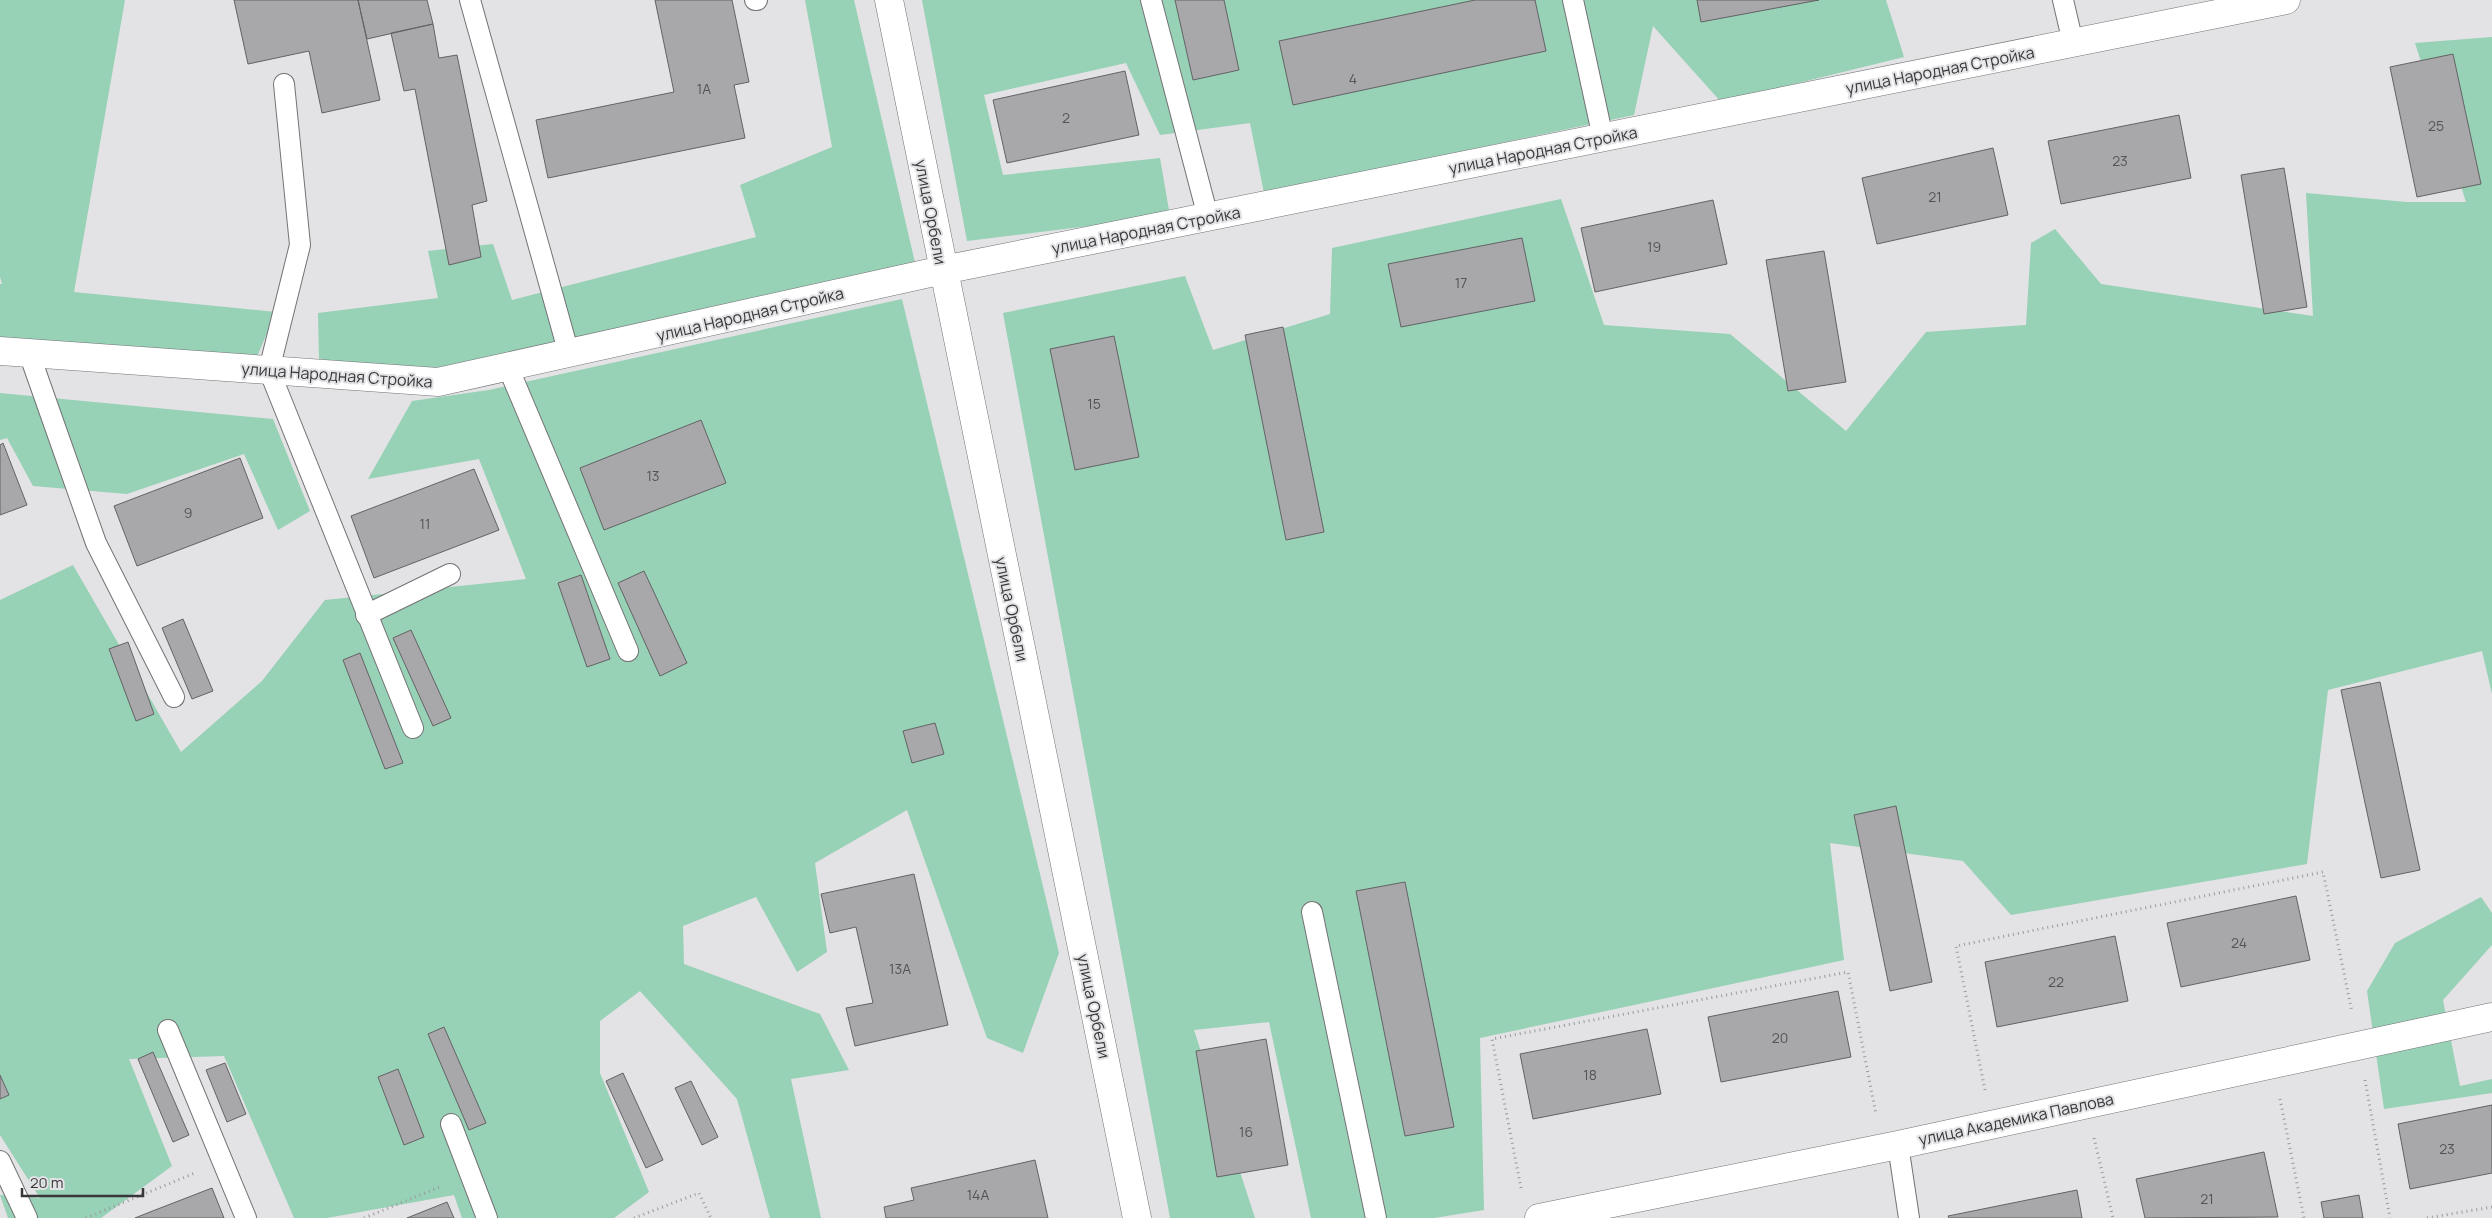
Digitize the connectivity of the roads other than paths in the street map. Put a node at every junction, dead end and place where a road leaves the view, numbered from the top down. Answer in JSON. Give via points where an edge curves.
{"nodes":[{"id":1,"x":470,"y":0,"type":"edge"},
{"id":2,"x":889,"y":0,"type":"edge"},
{"id":3,"x":1151,"y":0,"type":"edge"},
{"id":4,"x":1573,"y":0,"type":"edge"},
{"id":5,"x":2064,"y":0,"type":"edge"},
{"id":6,"x":2286,"y":0,"type":"edge"},
{"id":7,"x":2073,"y":43,"type":"junction"},
{"id":8,"x":284,"y":84,"type":"dead end"},
{"id":9,"x":1603,"y":138,"type":"junction"},
{"id":10,"x":1208,"y":217,"type":"junction"},
{"id":11,"x":943,"y":270,"type":"junction"},
{"id":12,"x":0,"y":351,"type":"edge"},
{"id":13,"x":29,"y":353,"type":"junction"},
{"id":14,"x":569,"y":354,"type":"junction"},
{"id":15,"x":508,"y":368,"type":"junction"},
{"id":16,"x":269,"y":370,"type":"junction"},
{"id":17,"x":450,"y":574,"type":"dead end"},
{"id":18,"x":366,"y":615,"type":"junction"},
{"id":19,"x":628,"y":651,"type":"dead end"},
{"id":20,"x":174,"y":697,"type":"dead end"},
{"id":21,"x":413,"y":728,"type":"dead end"},
{"id":22,"x":1312,"y":912,"type":"dead end"},
{"id":23,"x":2492,"y":1016,"type":"edge"},
{"id":24,"x":168,"y":1030,"type":"dead end"},
{"id":25,"x":451,"y":1124,"type":"dead end"},
{"id":26,"x":1890,"y":1146,"type":"junction"},
{"id":27,"x":0,"y":1161,"type":"edge"},
{"id":28,"x":27,"y":1218,"type":"edge"},
{"id":29,"x":246,"y":1218,"type":"edge"},
{"id":30,"x":487,"y":1218,"type":"edge"},
{"id":31,"x":1138,"y":1218,"type":"edge"},
{"id":32,"x":1376,"y":1218,"type":"edge"},
{"id":33,"x":1539,"y":1218,"type":"edge"},
{"id":34,"x":1909,"y":1218,"type":"edge"}],
"edges":[{"from":1,"to":14,"type":"lane"},
{"from":2,"to":11,"type":"street","name":"улица Орбели"},
{"from":3,"to":10,"type":"lane"},
{"from":4,"to":9,"type":"lane"},
{"from":5,"to":7,"type":"lane"},
{"from":6,"to":7,"type":"street","name":"улица Народная Стройка"},
{"from":7,"to":9,"type":"street","name":"улица Народная Стройка"},
{"from":8,"to":16,"type":"lane","via":[[300,245]]},
{"from":9,"to":10,"type":"street","name":"улица Народная Стройка"},
{"from":10,"to":11,"type":"street","name":"улица Народная Стройка"},
{"from":11,"to":14,"type":"street","name":"улица Народная Стройка"},
{"from":11,"to":31,"type":"street","name":"улица Орбели"},
{"from":12,"to":13,"type":"street","name":"улица Народная Стройка"},
{"from":13,"to":16,"type":"street","name":"улица Народная Стройка"},
{"from":13,"to":20,"type":"lane","via":[[96,543]]},
{"from":14,"to":15,"type":"street","name":"улица Народная Стройка"},
{"from":15,"to":16,"type":"street","name":"улица Народная Стройка","via":[[438,382]]},
{"from":15,"to":19,"type":"lane"},
{"from":16,"to":18,"type":"lane"},
{"from":17,"to":18,"type":"lane"},
{"from":18,"to":21,"type":"lane"},
{"from":22,"to":32,"type":"lane"},
{"from":23,"to":26,"type":"street","name":"улица Академика Павлова"},
{"from":24,"to":29,"type":"lane"},
{"from":25,"to":30,"type":"lane"},
{"from":26,"to":33,"type":"street","name":"улица Академика Павлова"},
{"from":26,"to":34,"type":"lane"},
{"from":27,"to":28,"type":"lane"}]}
